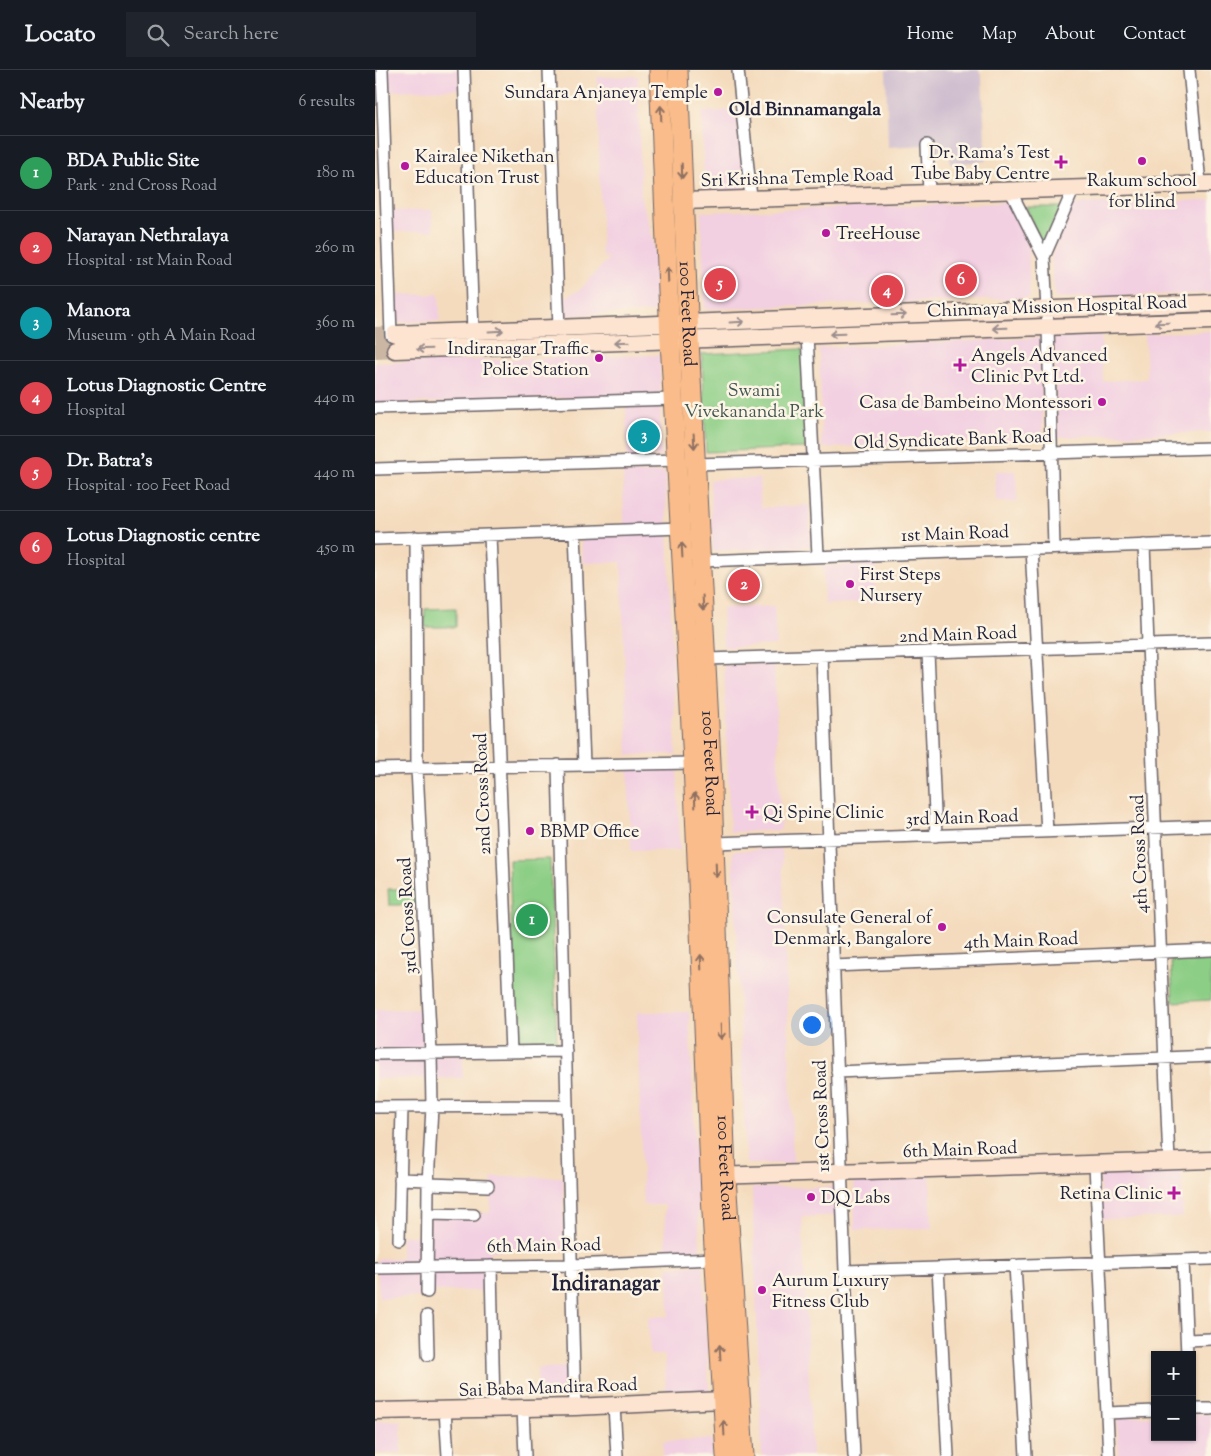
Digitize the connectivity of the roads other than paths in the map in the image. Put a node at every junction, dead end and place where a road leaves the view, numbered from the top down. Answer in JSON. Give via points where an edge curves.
{"nodes":[{"id":1,"x":381,"y":70,"type":"edge"},
{"id":2,"x":464,"y":70,"type":"edge"},
{"id":3,"x":549,"y":70,"type":"edge"},
{"id":4,"x":659,"y":70,"type":"edge"},
{"id":5,"x":678,"y":70,"type":"edge"},
{"id":6,"x":738,"y":70,"type":"edge"},
{"id":7,"x":1189,"y":70,"type":"edge"},
{"id":8,"x":927,"y":146,"type":"dead end"},
{"id":9,"x":1206,"y":184,"type":"edge"},
{"id":10,"x":1074,"y":188,"type":"junction"},
{"id":11,"x":1010,"y":190,"type":"junction"},
{"id":12,"x":929,"y":192,"type":"junction"},
{"id":13,"x":751,"y":198,"type":"junction"},
{"id":14,"x":683,"y":200,"type":"junction"},
{"id":15,"x":1044,"y":257,"type":"junction"},
{"id":16,"x":1211,"y":303,"type":"edge"},
{"id":17,"x":1047,"y":309,"type":"junction"},
{"id":18,"x":1211,"y":321,"type":"edge"},
{"id":19,"x":1048,"y":327,"type":"junction"},
{"id":20,"x":559,"y":328,"type":"junction"},
{"id":21,"x":473,"y":332,"type":"junction"},
{"id":22,"x":679,"y":332,"type":"junction"},
{"id":23,"x":807,"y":335,"type":"junction"},
{"id":24,"x":393,"y":342,"type":"junction"},
{"id":25,"x":673,"y":399,"type":"junction"},
{"id":26,"x":375,"y":408,"type":"edge"},
{"id":27,"x":1211,"y":448,"type":"edge"},
{"id":28,"x":1051,"y":453,"type":"junction"},
{"id":29,"x":813,"y":461,"type":"junction"},
{"id":30,"x":687,"y":462,"type":"junction"},
{"id":31,"x":375,"y":470,"type":"edge"},
{"id":32,"x":681,"y":528,"type":"junction"},
{"id":33,"x":575,"y":532,"type":"junction"},
{"id":34,"x":490,"y":535,"type":"junction"},
{"id":35,"x":416,"y":537,"type":"junction"},
{"id":36,"x":375,"y":539,"type":"edge"},
{"id":37,"x":1211,"y":543,"type":"edge"},
{"id":38,"x":1144,"y":545,"type":"junction"},
{"id":39,"x":1031,"y":548,"type":"junction"},
{"id":40,"x":1054,"y":548,"type":"junction"},
{"id":41,"x":818,"y":555,"type":"junction"},
{"id":42,"x":701,"y":561,"type":"junction"},
{"id":43,"x":1211,"y":643,"type":"edge"},
{"id":44,"x":1148,"y":645,"type":"junction"},
{"id":45,"x":1037,"y":648,"type":"junction"},
{"id":46,"x":928,"y":652,"type":"junction"},
{"id":47,"x":822,"y":656,"type":"junction"},
{"id":48,"x":707,"y":659,"type":"junction"},
{"id":49,"x":693,"y":763,"type":"junction"},
{"id":50,"x":558,"y":765,"type":"junction"},
{"id":51,"x":584,"y":765,"type":"junction"},
{"id":52,"x":499,"y":766,"type":"junction"},
{"id":53,"x":417,"y":768,"type":"junction"},
{"id":54,"x":375,"y":769,"type":"edge"},
{"id":55,"x":1211,"y":826,"type":"edge"},
{"id":56,"x":1155,"y":828,"type":"junction"},
{"id":57,"x":1047,"y":832,"type":"junction"},
{"id":58,"x":936,"y":836,"type":"junction"},
{"id":59,"x":829,"y":839,"type":"junction"},
{"id":60,"x":715,"y":843,"type":"junction"},
{"id":61,"x":1211,"y":950,"type":"edge"},
{"id":62,"x":1161,"y":952,"type":"junction"},
{"id":63,"x":833,"y":966,"type":"junction"},
{"id":64,"x":565,"y":1051,"type":"junction"},
{"id":65,"x":511,"y":1052,"type":"junction"},
{"id":66,"x":431,"y":1053,"type":"junction"},
{"id":67,"x":375,"y":1054,"type":"edge"},
{"id":68,"x":1211,"y":1056,"type":"edge"},
{"id":69,"x":1165,"y":1058,"type":"junction"},
{"id":70,"x":837,"y":1072,"type":"junction"},
{"id":71,"x":567,"y":1106,"type":"junction"},
{"id":72,"x":375,"y":1107,"type":"edge"},
{"id":73,"x":402,"y":1107,"type":"junction"},
{"id":74,"x":432,"y":1107,"type":"junction"},
{"id":75,"x":1211,"y":1160,"type":"edge"},
{"id":76,"x":1169,"y":1162,"type":"junction"},
{"id":77,"x":1095,"y":1165,"type":"junction"},
{"id":78,"x":841,"y":1172,"type":"junction"},
{"id":79,"x":718,"y":1176,"type":"junction"},
{"id":80,"x":400,"y":1179,"type":"junction"},
{"id":81,"x":428,"y":1182,"type":"junction"},
{"id":82,"x":488,"y":1186,"type":"dead end"},
{"id":83,"x":428,"y":1214,"type":"junction"},
{"id":84,"x":474,"y":1215,"type":"dead end"},
{"id":85,"x":399,"y":1240,"type":"dead end"},
{"id":86,"x":714,"y":1259,"type":"junction"},
{"id":87,"x":1211,"y":1259,"type":"edge"},
{"id":88,"x":1183,"y":1260,"type":"junction"},
{"id":89,"x":1099,"y":1262,"type":"junction"},
{"id":90,"x":571,"y":1265,"type":"junction"},
{"id":91,"x":1015,"y":1265,"type":"junction"},
{"id":92,"x":426,"y":1266,"type":"junction"},
{"id":93,"x":491,"y":1266,"type":"junction"},
{"id":94,"x":375,"y":1268,"type":"edge"},
{"id":95,"x":938,"y":1268,"type":"junction"},
{"id":96,"x":845,"y":1271,"type":"junction"},
{"id":97,"x":427,"y":1292,"type":"dead end"},
{"id":98,"x":427,"y":1316,"type":"dead end"},
{"id":99,"x":1211,"y":1339,"type":"edge"},
{"id":100,"x":1187,"y":1340,"type":"junction"},
{"id":101,"x":1187,"y":1351,"type":"edge"},
{"id":102,"x":428,"y":1355,"type":"dead end"},
{"id":103,"x":723,"y":1400,"type":"junction"},
{"id":104,"x":614,"y":1406,"type":"junction"},
{"id":105,"x":575,"y":1407,"type":"junction"},
{"id":106,"x":494,"y":1408,"type":"junction"},
{"id":107,"x":523,"y":1408,"type":"junction"},
{"id":108,"x":1211,"y":1409,"type":"edge"},
{"id":109,"x":445,"y":1410,"type":"junction"},
{"id":110,"x":1196,"y":1410,"type":"edge"},
{"id":111,"x":375,"y":1411,"type":"edge"},
{"id":112,"x":1151,"y":1411,"type":"edge"},
{"id":113,"x":1107,"y":1413,"type":"junction"},
{"id":114,"x":448,"y":1456,"type":"edge"},
{"id":115,"x":525,"y":1456,"type":"edge"},
{"id":116,"x":617,"y":1456,"type":"edge"},
{"id":117,"x":726,"y":1456,"type":"edge"},
{"id":118,"x":744,"y":1456,"type":"edge"},
{"id":119,"x":854,"y":1456,"type":"edge"},
{"id":120,"x":948,"y":1456,"type":"edge"},
{"id":121,"x":1026,"y":1456,"type":"edge"},
{"id":122,"x":1109,"y":1456,"type":"edge"}],
"edges":[{"from":1,"to":24,"type":"street"},
{"from":2,"to":21,"type":"street"},
{"from":3,"to":20,"type":"street"},
{"from":22,"to":4,"type":"main road","name":"100 Feet Road","one_way":true},
{"from":5,"to":14,"type":"main road","name":"100 Feet Road","one_way":true},
{"from":6,"to":13,"type":"street"},
{"from":7,"to":9,"type":"street"},
{"from":8,"to":12,"type":"street"},
{"from":9,"to":10,"type":"main road","name":"Sri Krishna Temple Road"},
{"from":10,"to":11,"type":"main road","name":"Sri Krishna Temple Road"},
{"from":10,"to":15,"type":"street"},
{"from":11,"to":12,"type":"main road","name":"Sri Krishna Temple Road"},
{"from":11,"to":15,"type":"street"},
{"from":12,"to":13,"type":"main road","name":"Sri Krishna Temple Road"},
{"from":13,"to":14,"type":"main road","name":"Sri Krishna Temple Road"},
{"from":14,"to":22,"type":"main road","name":"100 Feet Road"},
{"from":15,"to":17,"type":"street"},
{"from":16,"to":17,"type":"main road","name":"Chinmaya Mission Hospital Road"},
{"from":17,"to":19,"type":"street"},
{"from":22,"to":17,"type":"main road","name":"Chinmaya Mission Hospital Road","one_way":true},
{"from":18,"to":19,"type":"main road","name":"Chinmaya Mission Hospital Road","one_way":true},
{"from":19,"to":23,"type":"main road","name":"Chinmaya Mission Hospital Road","one_way":true},
{"from":19,"to":28,"type":"street"},
{"from":21,"to":20,"type":"main road","name":"Chinmaya Mission Hospital Road","one_way":true},
{"from":20,"to":22,"type":"main road","name":"Chinmaya Mission Hospital Road"},
{"from":21,"to":24,"type":"main road","name":"Chinmaya Mission Hospital Road"},
{"from":22,"to":23,"type":"main road","name":"Chinmaya Mission Hospital Road"},
{"from":22,"to":24,"type":"main road","name":"Chinmaya Mission Hospital Road","one_way":true},
{"from":22,"to":25,"type":"main road","name":"100 Feet Road"},
{"from":22,"to":30,"type":"main road","name":"100 Feet Road","one_way":true},
{"from":23,"to":29,"type":"street"},
{"from":25,"to":26,"type":"street"},
{"from":25,"to":30,"type":"main road","name":"100 Feet Road"},
{"from":27,"to":28,"type":"street","name":"Old Syndicate Bank Road"},
{"from":28,"to":29,"type":"street","name":"Old Syndicate Bank Road"},
{"from":28,"to":40,"type":"street"},
{"from":29,"to":30,"type":"street","name":"Old Syndicate Bank Road"},
{"from":29,"to":41,"type":"street"},
{"from":30,"to":31,"type":"street","name":"Old Syndicate Bank Road"},
{"from":30,"to":32,"type":"main road","name":"100 Feet Road"},
{"from":30,"to":42,"type":"main road","name":"100 Feet Road"},
{"from":32,"to":33,"type":"street"},
{"from":49,"to":32,"type":"main road","name":"100 Feet Road","one_way":true},
{"from":33,"to":34,"type":"street"},
{"from":33,"to":51,"type":"street"},
{"from":34,"to":35,"type":"street"},
{"from":34,"to":52,"type":"street","name":"2nd Cross Road"},
{"from":35,"to":36,"type":"street"},
{"from":35,"to":53,"type":"street","name":"3rd Cross Road"},
{"from":37,"to":38,"type":"street","name":"1st Main Road"},
{"from":38,"to":40,"type":"street","name":"1st Main Road"},
{"from":38,"to":44,"type":"street","name":"4th Cross Road"},
{"from":39,"to":40,"type":"street","name":"1st Main Road"},
{"from":39,"to":41,"type":"street","name":"1st Main Road"},
{"from":39,"to":45,"type":"street"},
{"from":41,"to":42,"type":"street","name":"1st Main Road"},
{"from":42,"to":48,"type":"main road","name":"100 Feet Road","one_way":true},
{"from":43,"to":44,"type":"street","name":"2nd Main Road"},
{"from":44,"to":45,"type":"street","name":"2nd Main Road"},
{"from":44,"to":56,"type":"street","name":"4th Cross Road"},
{"from":45,"to":46,"type":"street","name":"2nd Main Road"},
{"from":45,"to":57,"type":"street"},
{"from":46,"to":47,"type":"street","name":"2nd Main Road"},
{"from":46,"to":58,"type":"street"},
{"from":47,"to":48,"type":"street","name":"2nd Main Road"},
{"from":47,"to":59,"type":"street","name":"1st Cross Road"},
{"from":48,"to":60,"type":"main road","name":"100 Feet Road"},
{"from":49,"to":51,"type":"street"},
{"from":79,"to":49,"type":"main road","name":"100 Feet Road","one_way":true},
{"from":50,"to":51,"type":"street"},
{"from":50,"to":52,"type":"street"},
{"from":50,"to":64,"type":"street"},
{"from":52,"to":53,"type":"street"},
{"from":52,"to":65,"type":"street","name":"2nd Cross Road"},
{"from":53,"to":54,"type":"street"},
{"from":53,"to":66,"type":"street","name":"3rd Cross Road"},
{"from":55,"to":56,"type":"street","name":"3rd Main Road"},
{"from":56,"to":57,"type":"street","name":"3rd Main Road"},
{"from":56,"to":62,"type":"street","name":"4th Cross Road"},
{"from":57,"to":58,"type":"street","name":"3rd Main Road"},
{"from":58,"to":59,"type":"street","name":"3rd Main Road"},
{"from":59,"to":60,"type":"street","name":"3rd Main Road"},
{"from":59,"to":63,"type":"street","name":"1st Cross Road"},
{"from":60,"to":79,"type":"main road","name":"100 Feet Road","one_way":true},
{"from":61,"to":62,"type":"street","name":"4th Main Road"},
{"from":62,"to":63,"type":"street","name":"4th Main Road"},
{"from":62,"to":69,"type":"street","name":"4th Cross Road"},
{"from":63,"to":70,"type":"street","name":"1st Cross Road"},
{"from":64,"to":65,"type":"street"},
{"from":64,"to":71,"type":"street"},
{"from":65,"to":66,"type":"street"},
{"from":66,"to":67,"type":"street"},
{"from":66,"to":74,"type":"street","name":"3rd Cross Road"},
{"from":68,"to":69,"type":"street"},
{"from":69,"to":70,"type":"street"},
{"from":69,"to":76,"type":"street","name":"4th Cross Road"},
{"from":70,"to":78,"type":"street","name":"1st Cross Road"},
{"from":71,"to":74,"type":"street"},
{"from":71,"to":90,"type":"street"},
{"from":72,"to":73,"type":"street"},
{"from":73,"to":74,"type":"street"},
{"from":73,"to":80,"type":"street"},
{"from":74,"to":81,"type":"street","name":"3rd Cross Road"},
{"from":75,"to":76,"type":"main road","name":"6th Main Road"},
{"from":76,"to":77,"type":"main road","name":"6th Main Road"},
{"from":77,"to":78,"type":"main road","name":"6th Main Road"},
{"from":77,"to":89,"type":"street"},
{"from":78,"to":79,"type":"main road","name":"6th Main Road"},
{"from":78,"to":96,"type":"street","name":"1st Cross Road"},
{"from":79,"to":86,"type":"main road","name":"100 Feet Road"},
{"from":79,"to":118,"type":"main road","name":"100 Feet Road"},
{"from":80,"to":81,"type":"street"},
{"from":80,"to":85,"type":"street"},
{"from":81,"to":82,"type":"street"},
{"from":81,"to":83,"type":"street","name":"3rd Cross Road"},
{"from":83,"to":84,"type":"street"},
{"from":83,"to":92,"type":"street","name":"3rd Cross Road"},
{"from":86,"to":90,"type":"street","name":"6th Main Road"},
{"from":103,"to":86,"type":"main road","name":"100 Feet Road","one_way":true},
{"from":87,"to":88,"type":"street"},
{"from":88,"to":89,"type":"street"},
{"from":88,"to":100,"type":"street"},
{"from":89,"to":91,"type":"street"},
{"from":89,"to":113,"type":"street"},
{"from":90,"to":93,"type":"street","name":"6th Main Road"},
{"from":90,"to":105,"type":"street"},
{"from":91,"to":95,"type":"street"},
{"from":91,"to":121,"type":"street"},
{"from":92,"to":93,"type":"street","name":"6th Main Road"},
{"from":92,"to":94,"type":"street","name":"6th Main Road"},
{"from":92,"to":97,"type":"street","name":"3rd Cross Road"},
{"from":93,"to":106,"type":"street"},
{"from":95,"to":96,"type":"street"},
{"from":95,"to":120,"type":"street"},
{"from":96,"to":119,"type":"street","name":"1st Cross Road"},
{"from":98,"to":102,"type":"street"},
{"from":99,"to":100,"type":"street"},
{"from":100,"to":101,"type":"street"},
{"from":103,"to":104,"type":"main road","name":"Sai Baba Mandira Road"},
{"from":117,"to":103,"type":"main road","name":"100 Feet Road","one_way":true},
{"from":104,"to":105,"type":"main road","name":"Sai Baba Mandira Road"},
{"from":104,"to":116,"type":"street"},
{"from":105,"to":107,"type":"main road","name":"Sai Baba Mandira Road"},
{"from":106,"to":107,"type":"main road","name":"Sai Baba Mandira Road"},
{"from":106,"to":109,"type":"main road","name":"Sai Baba Mandira Road"},
{"from":107,"to":115,"type":"street"},
{"from":108,"to":110,"type":"street"},
{"from":109,"to":111,"type":"main road","name":"Sai Baba Mandira Road"},
{"from":109,"to":114,"type":"street"},
{"from":112,"to":113,"type":"street"},
{"from":113,"to":122,"type":"street"}]}
